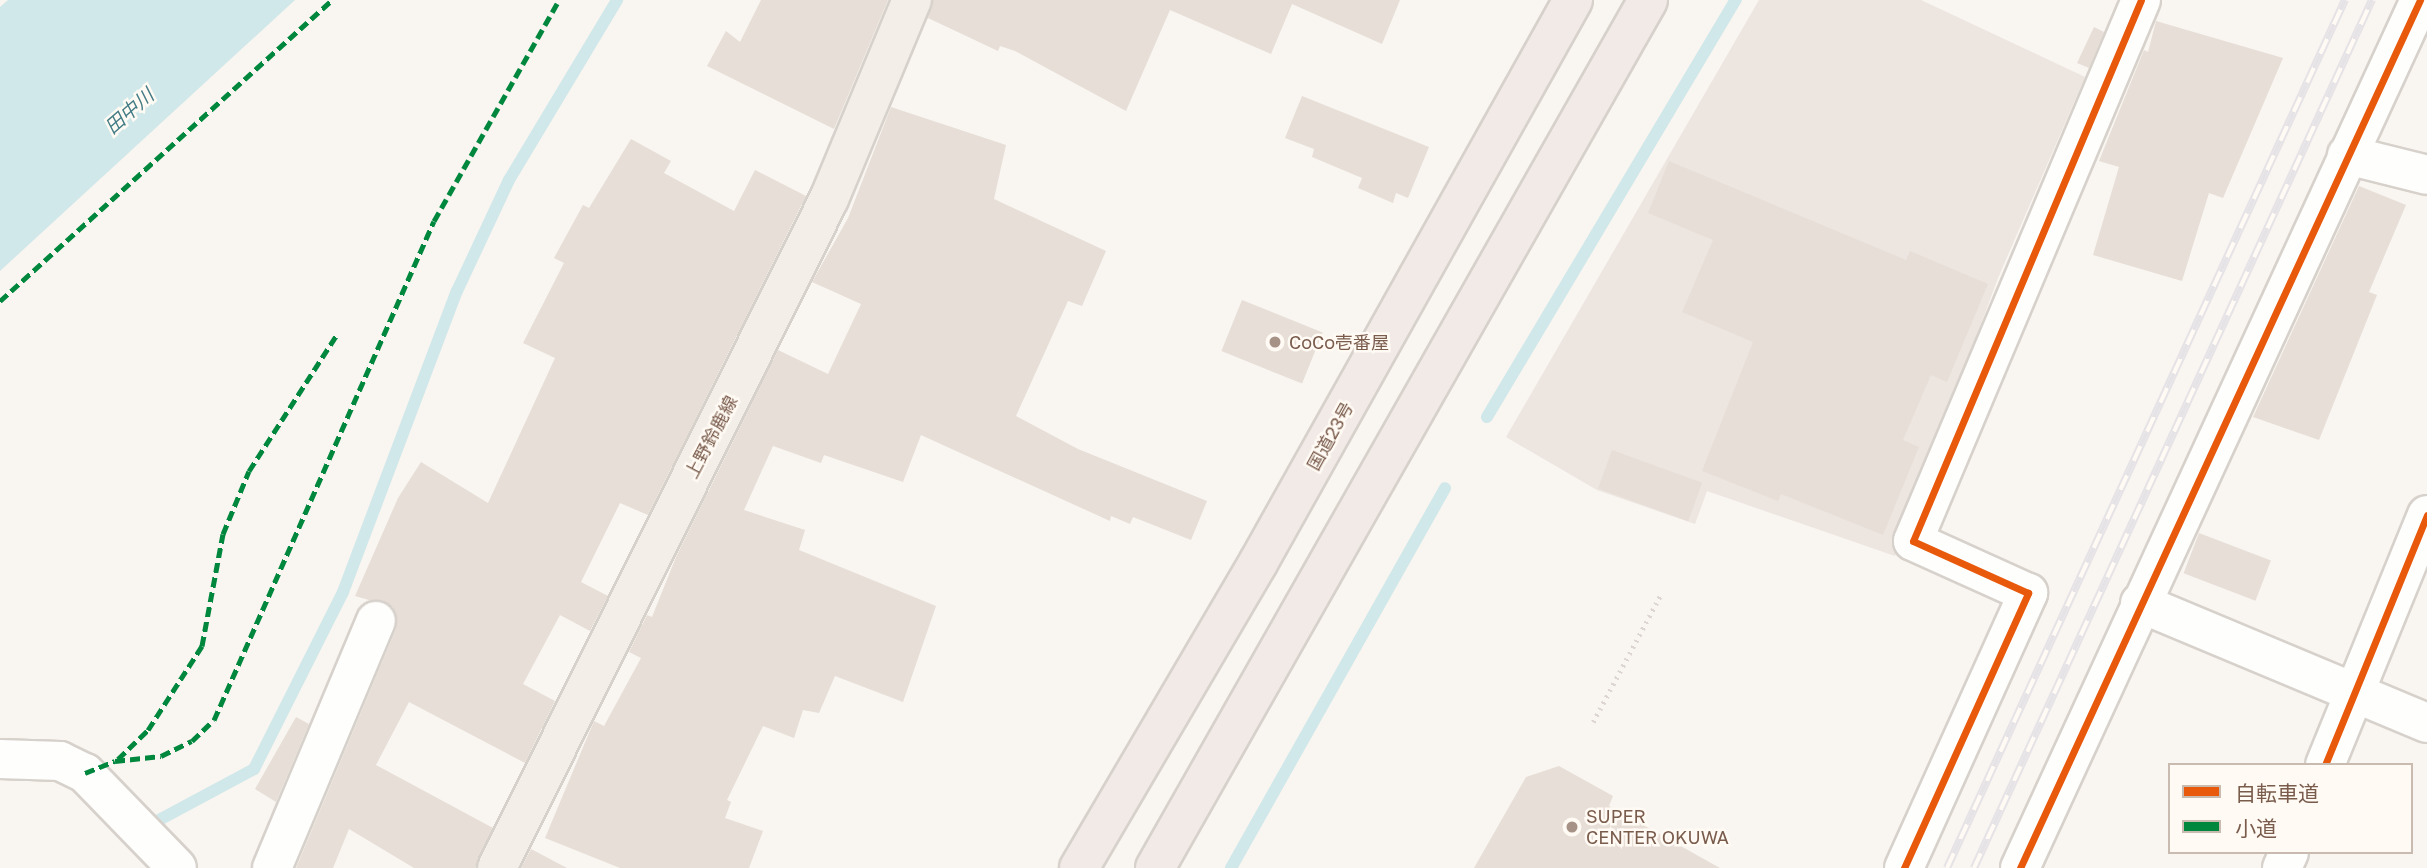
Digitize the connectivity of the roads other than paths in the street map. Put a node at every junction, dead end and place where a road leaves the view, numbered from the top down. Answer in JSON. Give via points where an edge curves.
{"nodes":[{"id":1,"x":912,"y":0,"type":"edge"},
{"id":2,"x":1573,"y":0,"type":"edge"},
{"id":3,"x":1648,"y":0,"type":"edge"},
{"id":4,"x":2141,"y":0,"type":"edge"},
{"id":5,"x":2420,"y":0,"type":"edge"},
{"id":6,"x":2347,"y":155,"type":"junction"},
{"id":7,"x":2427,"y":175,"type":"edge"},
{"id":8,"x":2427,"y":515,"type":"edge"},
{"id":9,"x":2140,"y":603,"type":"junction"},
{"id":10,"x":376,"y":621,"type":"dead end"},
{"id":11,"x":2354,"y":693,"type":"junction"},
{"id":12,"x":2427,"y":723,"type":"edge"},
{"id":13,"x":0,"y":759,"type":"edge"},
{"id":14,"x":2326,"y":763,"type":"edge"},
{"id":15,"x":177,"y":868,"type":"edge"},
{"id":16,"x":272,"y":868,"type":"edge"},
{"id":17,"x":497,"y":868,"type":"edge"},
{"id":18,"x":1079,"y":868,"type":"edge"},
{"id":19,"x":1156,"y":868,"type":"edge"},
{"id":20,"x":1904,"y":868,"type":"edge"},
{"id":21,"x":2020,"y":868,"type":"edge"}],
"edges":[{"from":1,"to":17,"type":"main road","name":"上野鈴鹿線","via":[[829,199]]},
{"from":2,"to":18,"type":"highway","name":"国道23号","via":[[1258,563]]},
{"from":3,"to":19,"type":"highway"},
{"from":4,"to":20,"type":"street","via":[[1913,541],[2028,593]]},
{"from":5,"to":6,"type":"street"},
{"from":6,"to":7,"type":"street"},
{"from":6,"to":9,"type":"street"},
{"from":8,"to":11,"type":"street"},
{"from":9,"to":11,"type":"street"},
{"from":9,"to":21,"type":"street"},
{"from":10,"to":16,"type":"street"},
{"from":11,"to":12,"type":"street"},
{"from":11,"to":14,"type":"street"},
{"from":13,"to":15,"type":"street","via":[[60,761],[85,773]]}]}
